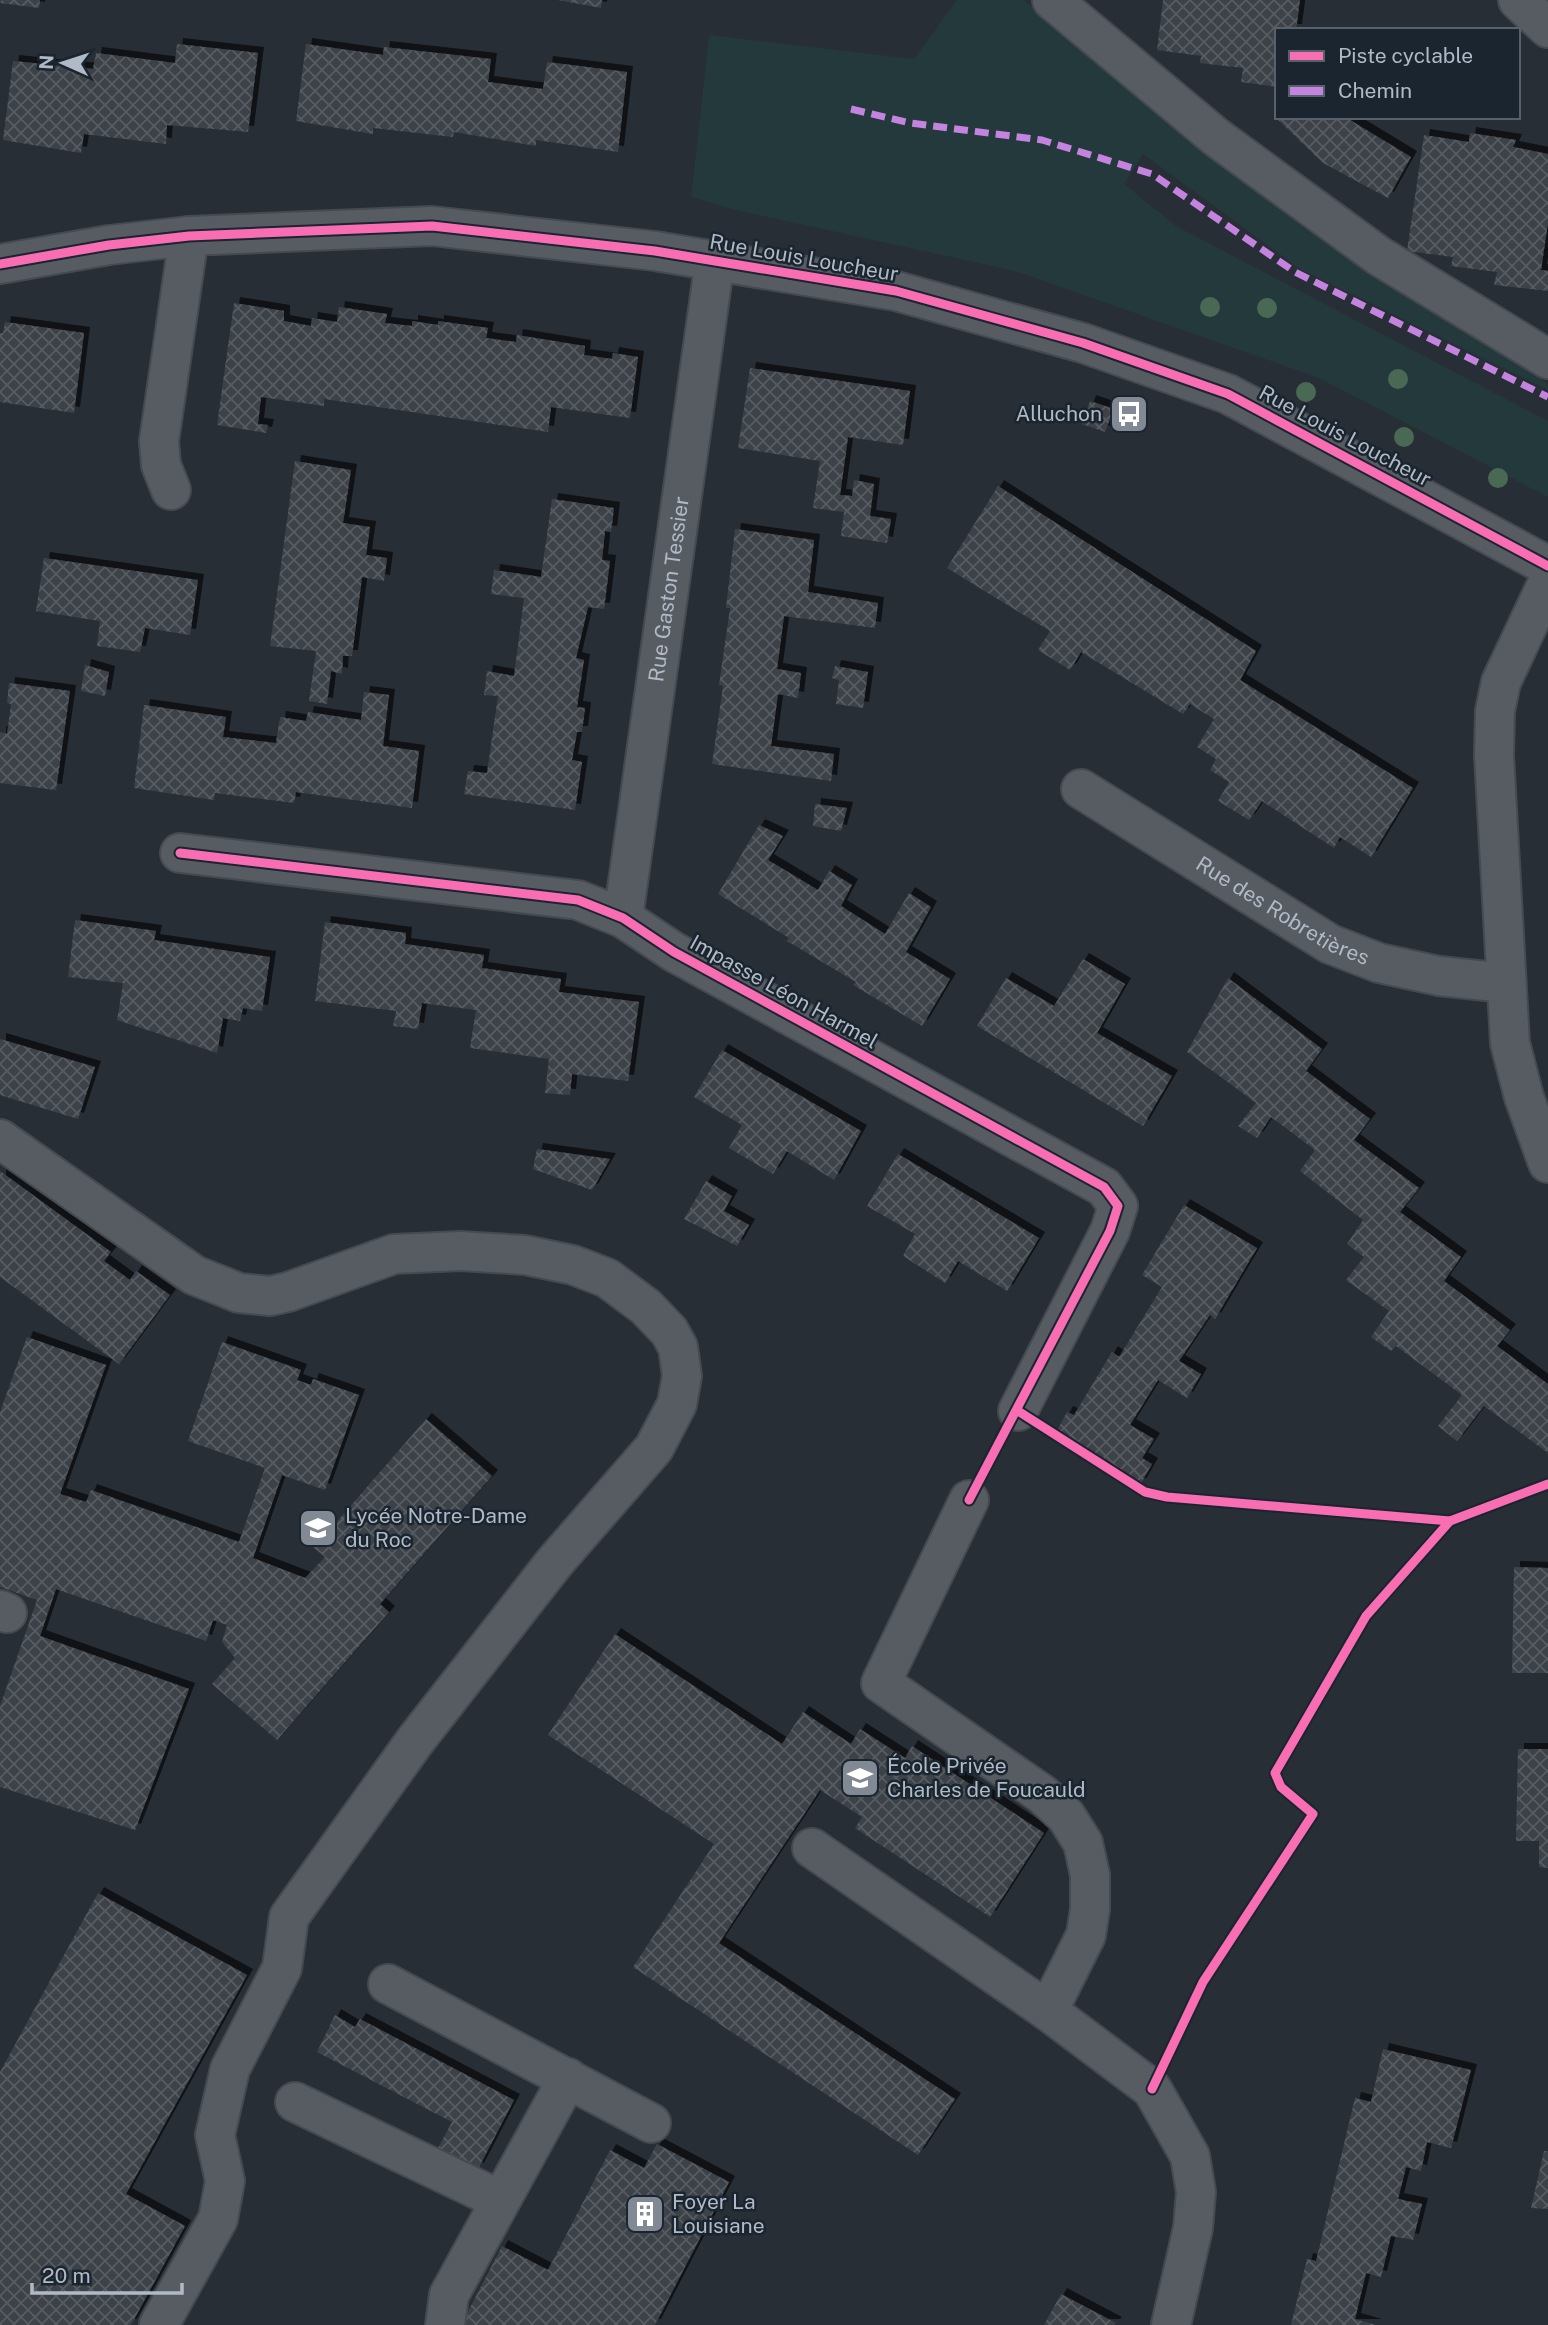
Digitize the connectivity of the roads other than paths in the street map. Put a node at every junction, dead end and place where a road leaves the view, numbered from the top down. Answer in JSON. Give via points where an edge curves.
{"nodes":[{"id":1,"x":1052,"y":0,"type":"edge"},
{"id":2,"x":1518,"y":0,"type":"edge"},
{"id":3,"x":1548,"y":28,"type":"edge"},
{"id":4,"x":189,"y":236,"type":"junction"},
{"id":5,"x":715,"y":260,"type":"junction"},
{"id":6,"x":0,"y":264,"type":"edge"},
{"id":7,"x":1548,"y":359,"type":"edge"},
{"id":8,"x":171,"y":490,"type":"dead end"},
{"id":9,"x":1548,"y":566,"type":"edge"},
{"id":10,"x":1548,"y":582,"type":"edge"},
{"id":11,"x":1081,"y":789,"type":"dead end"},
{"id":12,"x":180,"y":853,"type":"dead end"},
{"id":13,"x":623,"y":918,"type":"junction"},
{"id":14,"x":1505,"y":983,"type":"junction"},
{"id":15,"x":0,"y":1139,"type":"edge"},
{"id":16,"x":1548,"y":1163,"type":"edge"},
{"id":17,"x":1018,"y":1411,"type":"dead end"},
{"id":18,"x":969,"y":1500,"type":"dead end"},
{"id":19,"x":812,"y":1848,"type":"dead end"},
{"id":20,"x":387,"y":1984,"type":"dead end"},
{"id":21,"x":1048,"y":2011,"type":"junction"},
{"id":22,"x":568,"y":2078,"type":"junction"},
{"id":23,"x":295,"y":2102,"type":"dead end"},
{"id":24,"x":650,"y":2123,"type":"dead end"},
{"id":25,"x":500,"y":2200,"type":"junction"},
{"id":26,"x":159,"y":2325,"type":"edge"},
{"id":27,"x":445,"y":2325,"type":"edge"},
{"id":28,"x":1171,"y":2325,"type":"edge"}],
"edges":[{"from":1,"to":7,"type":"street","via":[[1216,137],[1379,256]]},
{"from":2,"to":3,"type":"street"},
{"from":4,"to":5,"type":"street","name":"Rue Louis Loucheur","via":[[432,226]]},
{"from":4,"to":6,"type":"street","name":"Rue Louis Loucheur"},
{"from":4,"to":8,"type":"street","via":[[159,441]]},
{"from":5,"to":9,"type":"street","name":"Rue Louis Loucheur","via":[[895,291],[1083,343],[1228,394]]},
{"from":5,"to":13,"type":"street","name":"Rue Gaston Tessier"},
{"from":10,"to":14,"type":"street","via":[[1501,682],[1495,711]]},
{"from":11,"to":14,"type":"street","name":"Rue des Robretières","via":[[1330,944],[1379,963]]},
{"from":12,"to":13,"type":"street","name":"Impasse Léon Harmel","via":[[578,900]]},
{"from":13,"to":17,"type":"street","name":"Impasse Léon Harmel","via":[[674,952],[1104,1187],[1118,1206],[1110,1231]]},
{"from":14,"to":16,"type":"street","via":[[1510,1042]]},
{"from":15,"to":26,"type":"street","via":[[194,1275],[239,1293],[270,1296],[288,1292],[394,1254],[460,1251],[525,1255],[573,1265],[607,1278],[646,1307],[678,1347],[682,1376],[677,1404],[654,1448],[488,1647],[289,1917],[282,1968],[230,2069],[215,2135],[225,2181],[218,2219]]},
{"from":18,"to":21,"type":"street","via":[[881,1684],[1042,1794],[1066,1816],[1083,1843],[1090,1875],[1086,1935]]},
{"from":19,"to":21,"type":"street"},
{"from":20,"to":22,"type":"street"},
{"from":21,"to":28,"type":"street","via":[[1152,2089],[1190,2156],[1196,2192],[1193,2228]]},
{"from":22,"to":24,"type":"street"},
{"from":22,"to":25,"type":"street"},
{"from":23,"to":25,"type":"street"},
{"from":25,"to":27,"type":"street","via":[[449,2295]]}]}
